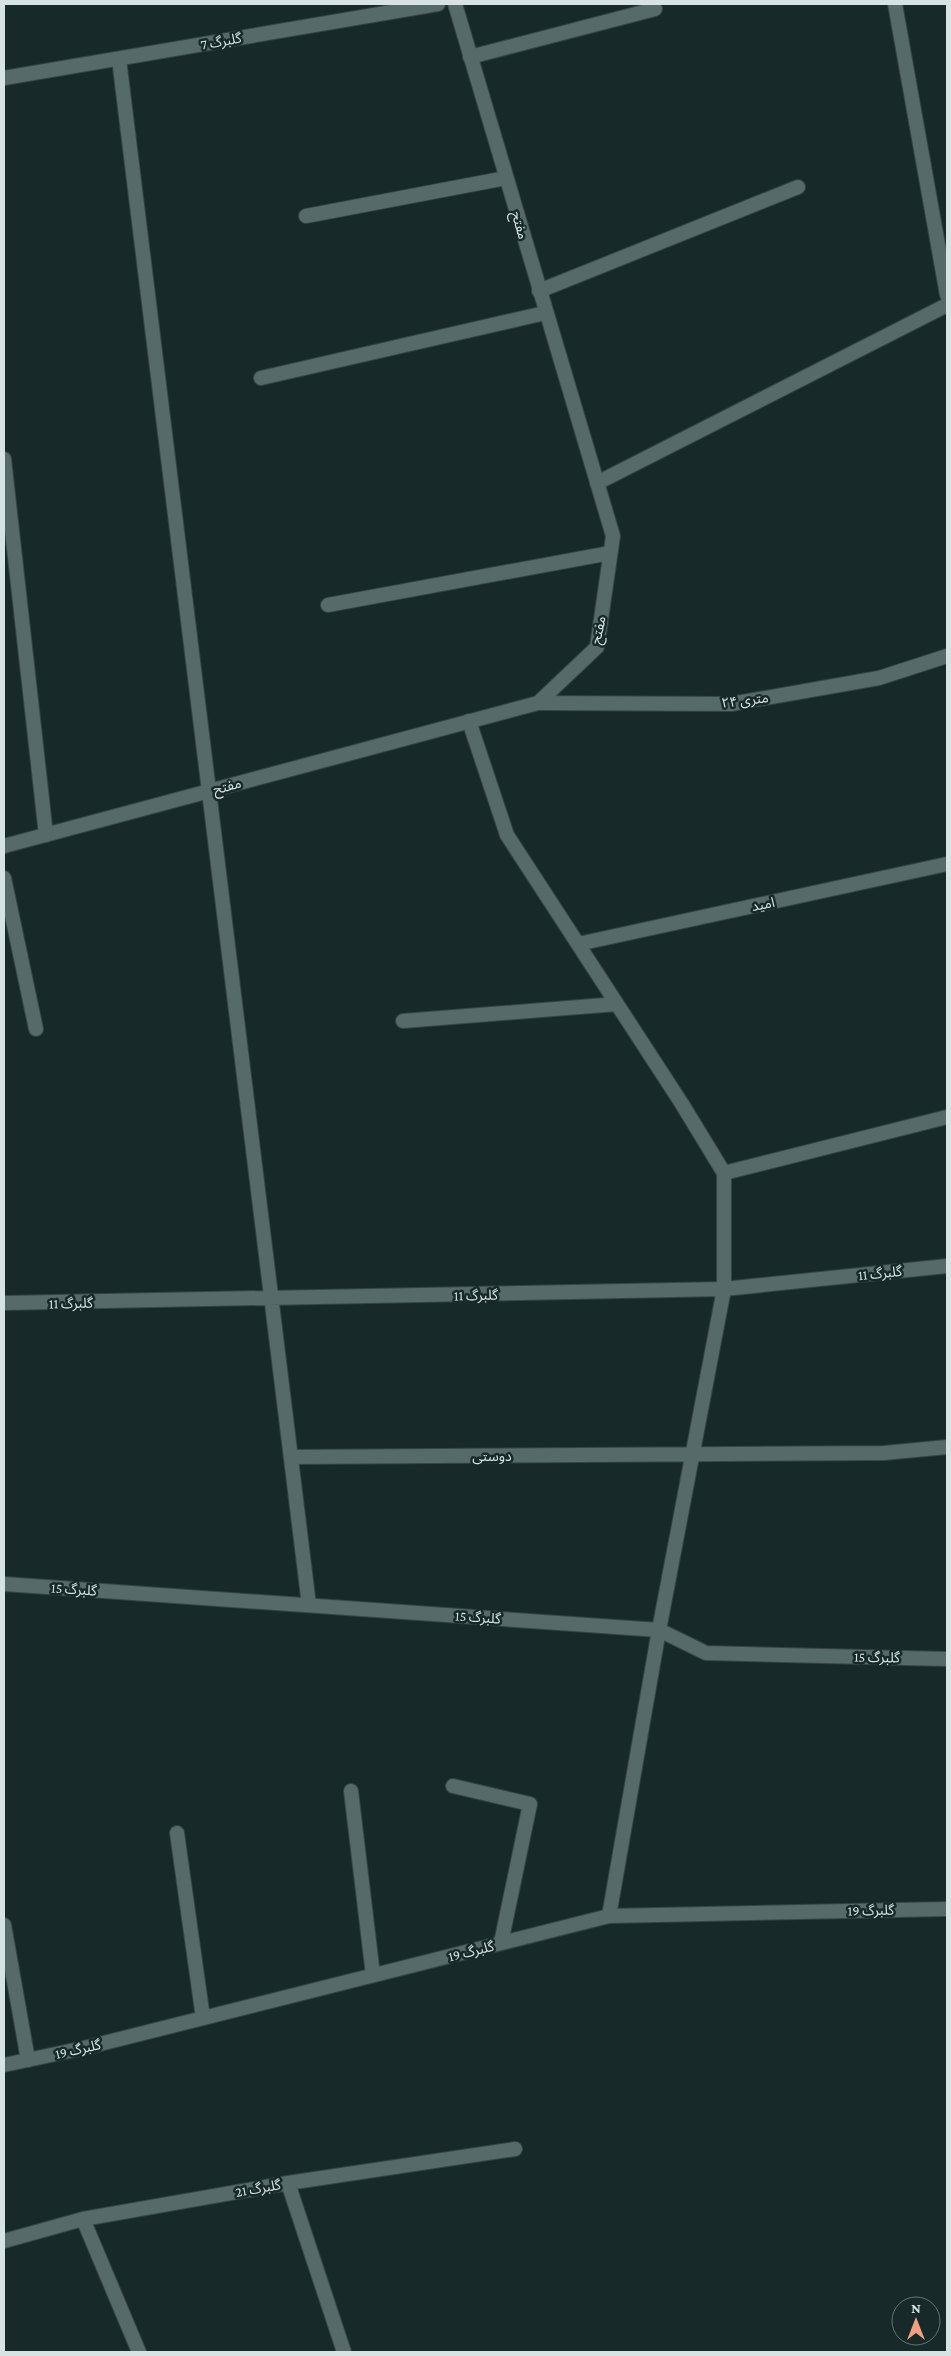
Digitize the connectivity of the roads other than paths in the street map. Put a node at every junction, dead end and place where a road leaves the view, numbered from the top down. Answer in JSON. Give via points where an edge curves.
{"nodes":[{"id":1,"x":438,"y":4,"type":"edge"},
{"id":2,"x":455,"y":4,"type":"edge"},
{"id":3,"x":895,"y":4,"type":"edge"},
{"id":4,"x":655,"y":9,"type":"dead end"},
{"id":5,"x":470,"y":57,"type":"junction"},
{"id":6,"x":119,"y":58,"type":"junction"},
{"id":7,"x":4,"y":78,"type":"edge"},
{"id":8,"x":506,"y":178,"type":"junction"},
{"id":9,"x":798,"y":187,"type":"dead end"},
{"id":10,"x":306,"y":216,"type":"dead end"},
{"id":11,"x":539,"y":291,"type":"junction"},
{"id":12,"x":947,"y":295,"type":"edge"},
{"id":13,"x":947,"y":305,"type":"edge"},
{"id":14,"x":545,"y":314,"type":"junction"},
{"id":15,"x":261,"y":378,"type":"dead end"},
{"id":16,"x":4,"y":460,"type":"edge"},
{"id":17,"x":597,"y":483,"type":"junction"},
{"id":18,"x":610,"y":553,"type":"junction"},
{"id":19,"x":328,"y":605,"type":"dead end"},
{"id":20,"x":947,"y":656,"type":"edge"},
{"id":21,"x":538,"y":703,"type":"junction"},
{"id":22,"x":470,"y":721,"type":"junction"},
{"id":23,"x":209,"y":791,"type":"junction"},
{"id":24,"x":46,"y":835,"type":"junction"},
{"id":25,"x":4,"y":846,"type":"edge"},
{"id":26,"x":947,"y":864,"type":"edge"},
{"id":27,"x":4,"y":878,"type":"edge"},
{"id":28,"x":578,"y":944,"type":"junction"},
{"id":29,"x":617,"y":1004,"type":"junction"},
{"id":30,"x":403,"y":1021,"type":"dead end"},
{"id":31,"x":36,"y":1029,"type":"dead end"},
{"id":32,"x":947,"y":1117,"type":"edge"},
{"id":33,"x":724,"y":1173,"type":"junction"},
{"id":34,"x":947,"y":1266,"type":"edge"},
{"id":35,"x":724,"y":1289,"type":"junction"},
{"id":36,"x":272,"y":1300,"type":"junction"},
{"id":37,"x":4,"y":1304,"type":"edge"},
{"id":38,"x":947,"y":1447,"type":"edge"},
{"id":39,"x":692,"y":1454,"type":"junction"},
{"id":40,"x":291,"y":1457,"type":"junction"},
{"id":41,"x":4,"y":1584,"type":"edge"},
{"id":42,"x":309,"y":1605,"type":"junction"},
{"id":43,"x":659,"y":1630,"type":"junction"},
{"id":44,"x":947,"y":1658,"type":"edge"},
{"id":45,"x":453,"y":1786,"type":"dead end"},
{"id":46,"x":351,"y":1791,"type":"dead end"},
{"id":47,"x":178,"y":1833,"type":"dead end"},
{"id":48,"x":947,"y":1910,"type":"edge"},
{"id":49,"x":609,"y":1916,"type":"junction"},
{"id":50,"x":4,"y":1924,"type":"edge"},
{"id":51,"x":501,"y":1943,"type":"junction"},
{"id":52,"x":373,"y":1975,"type":"junction"},
{"id":53,"x":203,"y":2018,"type":"junction"},
{"id":54,"x":28,"y":2060,"type":"junction"},
{"id":55,"x":4,"y":2066,"type":"edge"},
{"id":56,"x":515,"y":2149,"type":"dead end"},
{"id":57,"x":288,"y":2183,"type":"junction"},
{"id":58,"x":83,"y":2219,"type":"junction"},
{"id":59,"x":4,"y":2241,"type":"edge"},
{"id":60,"x":139,"y":2352,"type":"edge"},
{"id":61,"x":344,"y":2352,"type":"edge"}],
"edges":[{"from":1,"to":6,"type":"street","name":"گلبرگ 7"},
{"from":2,"to":5,"type":"street","name":"مفتح"},
{"from":3,"to":12,"type":"street"},
{"from":4,"to":5,"type":"street"},
{"from":5,"to":8,"type":"street","name":"مفتح"},
{"from":6,"to":7,"type":"street","name":"گلبرگ 7"},
{"from":6,"to":23,"type":"street"},
{"from":8,"to":10,"type":"street"},
{"from":8,"to":11,"type":"street","name":"مفتح"},
{"from":9,"to":11,"type":"street"},
{"from":11,"to":14,"type":"street","name":"مفتح"},
{"from":13,"to":17,"type":"street"},
{"from":14,"to":15,"type":"street"},
{"from":14,"to":17,"type":"street","name":"مفتح"},
{"from":16,"to":24,"type":"street"},
{"from":17,"to":18,"type":"street","name":"مفتح","via":[[613,536]]},
{"from":18,"to":19,"type":"street"},
{"from":18,"to":21,"type":"street","name":"مفتح","via":[[597,647]]},
{"from":20,"to":21,"type":"street","name":"۲۴ متری","via":[[879,678],[731,704]]},
{"from":21,"to":22,"type":"street","name":"مفتح"},
{"from":22,"to":23,"type":"street","name":"مفتح"},
{"from":22,"to":28,"type":"street","via":[[506,835]]},
{"from":23,"to":24,"type":"street","name":"مفتح"},
{"from":23,"to":36,"type":"street"},
{"from":24,"to":25,"type":"street","name":"مفتح"},
{"from":26,"to":28,"type":"street","name":"امید"},
{"from":27,"to":31,"type":"street"},
{"from":28,"to":29,"type":"street"},
{"from":29,"to":30,"type":"street"},
{"from":29,"to":33,"type":"street"},
{"from":32,"to":33,"type":"street"},
{"from":33,"to":35,"type":"street"},
{"from":34,"to":35,"type":"street","name":"گلبرگ 11"},
{"from":35,"to":36,"type":"street","name":"گلبرگ 11"},
{"from":35,"to":39,"type":"street"},
{"from":36,"to":37,"type":"street","name":"گلبرگ 11"},
{"from":36,"to":40,"type":"street"},
{"from":38,"to":39,"type":"street","name":"دوستی","via":[[884,1453]]},
{"from":39,"to":40,"type":"street","name":"دوستی"},
{"from":39,"to":43,"type":"street"},
{"from":40,"to":42,"type":"street"},
{"from":41,"to":42,"type":"street","name":"گلبرگ 15"},
{"from":42,"to":43,"type":"street","name":"گلبرگ 15"},
{"from":43,"to":44,"type":"street","name":"گلبرگ 15","via":[[706,1653]]},
{"from":43,"to":49,"type":"street"},
{"from":45,"to":51,"type":"street","via":[[530,1804]]},
{"from":46,"to":52,"type":"street"},
{"from":47,"to":53,"type":"street"},
{"from":48,"to":49,"type":"street","name":"گلبرگ 19"},
{"from":49,"to":51,"type":"street","name":"گلبرگ 19"},
{"from":50,"to":54,"type":"street"},
{"from":51,"to":52,"type":"street","name":"گلبرگ 19"},
{"from":52,"to":53,"type":"street","name":"گلبرگ 19"},
{"from":53,"to":54,"type":"street","name":"گلبرگ 19"},
{"from":54,"to":55,"type":"street","name":"گلبرگ 19"},
{"from":56,"to":57,"type":"street","name":"گلبرگ 21"},
{"from":57,"to":58,"type":"street","name":"گلبرگ 21"},
{"from":57,"to":61,"type":"street"},
{"from":58,"to":59,"type":"street","name":"گلبرگ 21"},
{"from":58,"to":60,"type":"street"}]}
